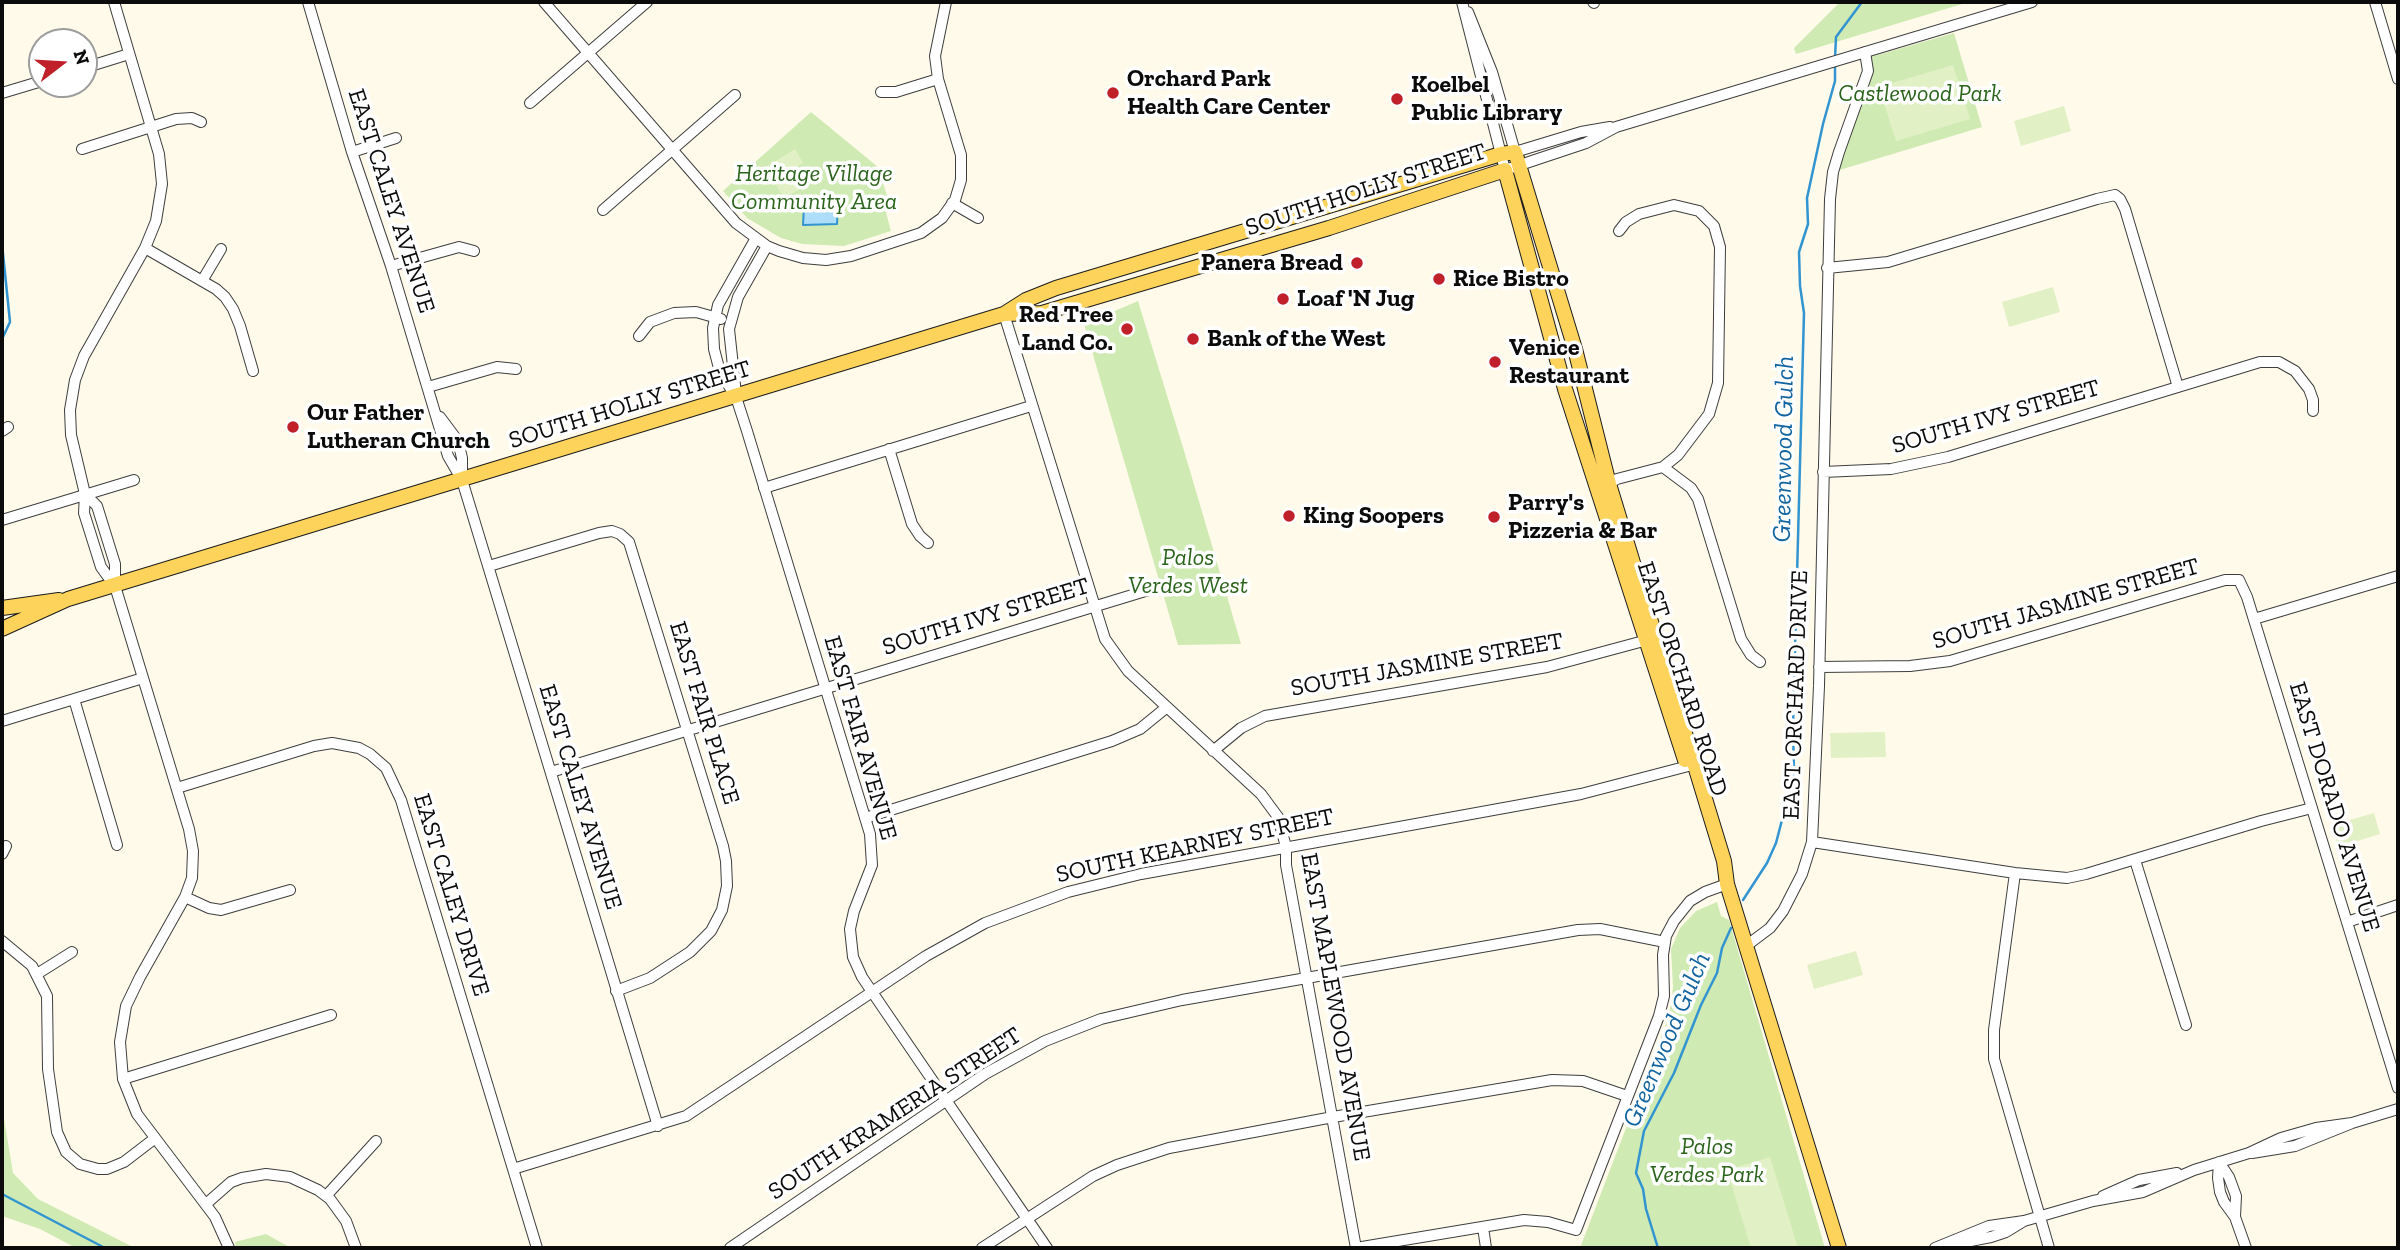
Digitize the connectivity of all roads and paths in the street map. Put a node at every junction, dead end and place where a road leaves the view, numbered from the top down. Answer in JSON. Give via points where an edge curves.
{"nodes":[{"id":1,"x":114,"y":2,"type":"edge"},
{"id":2,"x":308,"y":2,"type":"edge"},
{"id":3,"x":544,"y":2,"type":"edge"},
{"id":4,"x":647,"y":2,"type":"edge"},
{"id":5,"x":946,"y":2,"type":"edge"},
{"id":6,"x":1462,"y":2,"type":"edge"},
{"id":7,"x":2032,"y":2,"type":"edge"},
{"id":8,"x":2375,"y":2,"type":"edge"},
{"id":9,"x":588,"y":52,"type":"junction"},
{"id":10,"x":1866,"y":52,"type":"junction"},
{"id":11,"x":129,"y":54,"type":"junction"},
{"id":12,"x":98,"y":64,"type":"edge"},
{"id":13,"x":938,"y":79,"type":"junction"},
{"id":14,"x":2398,"y":79,"type":"edge"},
{"id":15,"x":28,"y":85,"type":"edge"},
{"id":16,"x":881,"y":92,"type":"dead end"},
{"id":17,"x":2,"y":93,"type":"edge"},
{"id":18,"x":735,"y":95,"type":"dead end"},
{"id":19,"x":530,"y":103,"type":"dead end"},
{"id":20,"x":201,"y":122,"type":"dead end"},
{"id":21,"x":152,"y":127,"type":"junction"},
{"id":22,"x":396,"y":138,"type":"dead end"},
{"id":23,"x":82,"y":149,"type":"dead end"},
{"id":24,"x":672,"y":149,"type":"junction"},
{"id":25,"x":352,"y":152,"type":"junction"},
{"id":26,"x":1510,"y":160,"type":"junction"},
{"id":27,"x":953,"y":203,"type":"junction"},
{"id":28,"x":603,"y":209,"type":"dead end"},
{"id":29,"x":978,"y":218,"type":"dead end"},
{"id":30,"x":1619,"y":231,"type":"dead end"},
{"id":31,"x":756,"y":238,"type":"junction"},
{"id":32,"x":767,"y":246,"type":"junction"},
{"id":33,"x":145,"y":248,"type":"junction"},
{"id":34,"x":221,"y":248,"type":"dead end"},
{"id":35,"x":474,"y":251,"type":"dead end"},
{"id":36,"x":391,"y":266,"type":"junction"},
{"id":37,"x":1827,"y":268,"type":"junction"},
{"id":38,"x":202,"y":281,"type":"junction"},
{"id":39,"x":1004,"y":314,"type":"junction"},
{"id":40,"x":715,"y":317,"type":"junction"},
{"id":41,"x":731,"y":320,"type":"junction"},
{"id":42,"x":639,"y":335,"type":"dead end"},
{"id":43,"x":516,"y":369,"type":"dead end"},
{"id":44,"x":253,"y":371,"type":"dead end"},
{"id":45,"x":428,"y":387,"type":"junction"},
{"id":46,"x":2178,"y":387,"type":"junction"},
{"id":47,"x":736,"y":397,"type":"junction"},
{"id":48,"x":1031,"y":406,"type":"junction"},
{"id":49,"x":2313,"y":411,"type":"dead end"},
{"id":50,"x":889,"y":449,"type":"junction"},
{"id":51,"x":1663,"y":467,"type":"junction"},
{"id":52,"x":1823,"y":472,"type":"junction"},
{"id":53,"x":134,"y":480,"type":"dead end"},
{"id":54,"x":462,"y":480,"type":"junction"},
{"id":55,"x":1603,"y":486,"type":"junction"},
{"id":56,"x":764,"y":488,"type":"junction"},
{"id":57,"x":85,"y":494,"type":"junction"},
{"id":58,"x":2,"y":520,"type":"edge"},
{"id":59,"x":928,"y":543,"type":"dead end"},
{"id":60,"x":489,"y":566,"type":"junction"},
{"id":61,"x":2398,"y":576,"type":"edge"},
{"id":62,"x":2239,"y":580,"type":"joint"},
{"id":63,"x":115,"y":586,"type":"junction"},
{"id":64,"x":1152,"y":589,"type":"dead end"},
{"id":65,"x":68,"y":600,"type":"junction"},
{"id":66,"x":1093,"y":606,"type":"junction"},
{"id":67,"x":2,"y":608,"type":"edge"},
{"id":68,"x":2254,"y":619,"type":"junction"},
{"id":69,"x":2,"y":629,"type":"edge"},
{"id":70,"x":1651,"y":639,"type":"junction"},
{"id":71,"x":1760,"y":662,"type":"dead end"},
{"id":72,"x":1819,"y":667,"type":"junction"},
{"id":73,"x":143,"y":678,"type":"junction"},
{"id":74,"x":825,"y":687,"type":"junction"},
{"id":75,"x":74,"y":699,"type":"junction"},
{"id":76,"x":1167,"y":707,"type":"junction"},
{"id":77,"x":2,"y":721,"type":"edge"},
{"id":78,"x":687,"y":730,"type":"junction"},
{"id":79,"x":1213,"y":751,"type":"junction"},
{"id":80,"x":1691,"y":765,"type":"junction"},
{"id":81,"x":551,"y":772,"type":"junction"},
{"id":82,"x":177,"y":788,"type":"junction"},
{"id":83,"x":2312,"y":808,"type":"junction"},
{"id":84,"x":865,"y":817,"type":"junction"},
{"id":85,"x":1812,"y":842,"type":"junction"},
{"id":86,"x":117,"y":845,"type":"dead end"},
{"id":87,"x":1286,"y":847,"type":"junction"},
{"id":88,"x":2135,"y":860,"type":"junction"},
{"id":89,"x":2015,"y":873,"type":"junction"},
{"id":90,"x":1727,"y":884,"type":"junction"},
{"id":91,"x":290,"y":890,"type":"dead end"},
{"id":92,"x":185,"y":897,"type":"junction"},
{"id":93,"x":2398,"y":905,"type":"edge"},
{"id":94,"x":2347,"y":922,"type":"junction"},
{"id":95,"x":2,"y":941,"type":"edge"},
{"id":96,"x":1665,"y":942,"type":"junction"},
{"id":97,"x":1746,"y":946,"type":"junction"},
{"id":98,"x":72,"y":951,"type":"dead end"},
{"id":99,"x":37,"y":974,"type":"junction"},
{"id":100,"x":1307,"y":977,"type":"junction"},
{"id":101,"x":616,"y":991,"type":"junction"},
{"id":102,"x":872,"y":991,"type":"junction"},
{"id":103,"x":331,"y":1015,"type":"dead end"},
{"id":104,"x":2186,"y":1025,"type":"dead end"},
{"id":105,"x":123,"y":1079,"type":"junction"},
{"id":106,"x":2398,"y":1088,"type":"edge"},
{"id":107,"x":1627,"y":1096,"type":"junction"},
{"id":108,"x":946,"y":1099,"type":"junction"},
{"id":109,"x":2398,"y":1109,"type":"edge"},
{"id":110,"x":1333,"y":1117,"type":"junction"},
{"id":111,"x":658,"y":1126,"type":"junction"},
{"id":112,"x":154,"y":1139,"type":"junction"},
{"id":113,"x":376,"y":1141,"type":"dead end"},
{"id":114,"x":2219,"y":1162,"type":"junction"},
{"id":115,"x":513,"y":1169,"type":"junction"},
{"id":116,"x":326,"y":1196,"type":"junction"},
{"id":117,"x":206,"y":1204,"type":"junction"},
{"id":118,"x":2039,"y":1217,"type":"junction"},
{"id":119,"x":1026,"y":1218,"type":"junction"},
{"id":120,"x":1483,"y":1227,"type":"junction"},
{"id":121,"x":1939,"y":1247,"type":"edge"},
{"id":122,"x":229,"y":1248,"type":"edge"},
{"id":123,"x":356,"y":1248,"type":"edge"},
{"id":124,"x":537,"y":1248,"type":"edge"},
{"id":125,"x":730,"y":1248,"type":"edge"},
{"id":126,"x":982,"y":1248,"type":"edge"},
{"id":127,"x":1047,"y":1248,"type":"edge"},
{"id":128,"x":1356,"y":1248,"type":"edge"},
{"id":129,"x":1486,"y":1248,"type":"edge"},
{"id":130,"x":1839,"y":1248,"type":"edge"},
{"id":131,"x":2049,"y":1248,"type":"edge"},
{"id":132,"x":2246,"y":1248,"type":"edge"}],
"edges":[{"from":1,"to":11,"type":"street"},
{"from":2,"to":25,"type":"street","name":"EAST CALEY AVENUE"},
{"from":3,"to":9,"type":"street"},
{"from":4,"to":9,"type":"street"},
{"from":5,"to":13,"type":"street","via":[[935,56]]},
{"from":6,"to":26,"type":"street","name":"EAST ORCHARD ROAD","via":[[1492,72]]},
{"from":7,"to":10,"type":"street","name":"SOUTH HOLLY STREET"},
{"from":8,"to":14,"type":"street"},
{"from":9,"to":19,"type":"street"},
{"from":9,"to":24,"type":"street"},
{"from":10,"to":26,"type":"street","name":"SOUTH HOLLY STREET","via":[[1616,127],[1578,145]]},
{"from":10,"to":37,"type":"street","name":"EAST ORCHARD DRIVE","via":[[1868,71],[1833,172]]},
{"from":11,"to":12,"type":"street"},
{"from":11,"to":21,"type":"street"},
{"from":13,"to":16,"type":"street"},
{"from":13,"to":27,"type":"street","via":[[962,167]]},
{"from":15,"to":17,"type":"street"},
{"from":18,"to":24,"type":"street"},
{"from":20,"to":21,"type":"street","via":[[186,118]]},
{"from":21,"to":23,"type":"street"},
{"from":21,"to":33,"type":"street","via":[[162,184],[156,221]]},
{"from":22,"to":25,"type":"street"},
{"from":24,"to":28,"type":"street"},
{"from":24,"to":31,"type":"street","via":[[726,213]]},
{"from":25,"to":36,"type":"street","name":"EAST CALEY AVENUE"},
{"from":26,"to":39,"type":"main road","name":"SOUTH HOLLY STREET","via":[[1056,288]]},
{"from":26,"to":39,"type":"main road","name":"SOUTH HOLLY STREET","via":[[1329,228],[1042,313]]},
{"from":26,"to":55,"type":"main road","name":"EAST ORCHARD ROAD","via":[[1548,329]]},
{"from":26,"to":55,"type":"main road","name":"EAST ORCHARD ROAD","via":[[1575,349]]},
{"from":27,"to":29,"type":"street"},
{"from":27,"to":32,"type":"street","via":[[921,233],[851,256],[803,258]]},
{"from":30,"to":51,"type":"street","via":[[1639,214],[1674,205],[1694,208],[1707,217],[1719,239],[1717,392],[1702,426]]},
{"from":31,"to":32,"type":"street"},
{"from":31,"to":40,"type":"street","name":"EAST FAIR AVENUE","via":[[724,292]]},
{"from":32,"to":41,"type":"street","name":"EAST FAIR AVENUE","via":[[738,297]]},
{"from":33,"to":38,"type":"street"},
{"from":33,"to":57,"type":"street","via":[[75,380],[71,435]]},
{"from":34,"to":38,"type":"street"},
{"from":35,"to":36,"type":"street","via":[[459,247]]},
{"from":36,"to":45,"type":"street","name":"EAST CALEY AVENUE"},
{"from":37,"to":46,"type":"street","via":[[1895,260],[2115,195],[2125,209]]},
{"from":37,"to":52,"type":"street","name":"EAST ORCHARD DRIVE"},
{"from":38,"to":44,"type":"street","via":[[225,297],[233,309]]},
{"from":39,"to":47,"type":"main road","name":"SOUTH HOLLY STREET"},
{"from":39,"to":48,"type":"street","name":"EAST MAPLEWOOD AVENUE"},
{"from":40,"to":41,"type":"street"},
{"from":40,"to":42,"type":"street","via":[[674,313],[650,322]]},
{"from":40,"to":47,"type":"street","name":"EAST FAIR AVENUE","via":[[716,362]]},
{"from":41,"to":47,"type":"street","name":"EAST FAIR AVENUE"},
{"from":43,"to":45,"type":"street","via":[[497,366]]},
{"from":45,"to":54,"type":"street","name":"EAST CALEY AVENUE","via":[[448,456]]},
{"from":46,"to":49,"type":"street","name":"SOUTH IVY STREET","via":[[2251,364],[2278,362],[2306,383],[2314,400]]},
{"from":46,"to":52,"type":"street","name":"SOUTH IVY STREET","via":[[1948,457],[1891,469]]},
{"from":47,"to":54,"type":"main road","name":"SOUTH HOLLY STREET"},
{"from":47,"to":56,"type":"street","name":"EAST FAIR AVENUE"},
{"from":48,"to":50,"type":"street"},
{"from":48,"to":66,"type":"street","name":"EAST MAPLEWOOD AVENUE"},
{"from":50,"to":56,"type":"street"},
{"from":50,"to":59,"type":"street","via":[[912,524]]},
{"from":51,"to":55,"type":"street"},
{"from":51,"to":71,"type":"street","via":[[1691,488],[1704,511],[1741,639]]},
{"from":52,"to":72,"type":"street","name":"EAST ORCHARD DRIVE"},
{"from":53,"to":57,"type":"street"},
{"from":54,"to":60,"type":"street","name":"EAST CALEY AVENUE"},
{"from":54,"to":63,"type":"main road","name":"SOUTH HOLLY STREET"},
{"from":55,"to":70,"type":"main road","name":"EAST ORCHARD ROAD"},
{"from":56,"to":74,"type":"street","name":"EAST FAIR AVENUE"},
{"from":57,"to":58,"type":"street"},
{"from":57,"to":63,"type":"street","via":[[84,513],[101,567]]},
{"from":60,"to":78,"type":"street","name":"EAST FAIR PLACE","via":[[599,533],[612,531],[629,541]]},
{"from":60,"to":81,"type":"street","name":"EAST CALEY AVENUE"},
{"from":61,"to":68,"type":"street"},
{"from":62,"to":68,"type":"street","name":"EAST DORADO AVENUE"},
{"from":62,"to":72,"type":"street","name":"SOUTH JASMINE STREET","via":[[2225,580],[1950,661]]},
{"from":63,"to":65,"type":"main road","name":"SOUTH HOLLY STREET"},
{"from":63,"to":73,"type":"street"},
{"from":64,"to":66,"type":"street","name":"SOUTH IVY STREET"},
{"from":65,"to":67,"type":"main road","name":"SOUTH HOLLY STREET"},
{"from":65,"to":69,"type":"main road","name":"SOUTH HOLLY STREET"},
{"from":66,"to":74,"type":"street","name":"SOUTH IVY STREET"},
{"from":66,"to":76,"type":"street","name":"EAST MAPLEWOOD AVENUE","via":[[1112,651]]},
{"from":68,"to":83,"type":"street","name":"EAST DORADO AVENUE"},
{"from":70,"to":79,"type":"street","name":"SOUTH JASMINE STREET","via":[[1547,667],[1278,713],[1241,728]]},
{"from":70,"to":80,"type":"main road","name":"EAST ORCHARD ROAD"},
{"from":72,"to":85,"type":"street","name":"EAST ORCHARD DRIVE"},
{"from":73,"to":75,"type":"street"},
{"from":73,"to":82,"type":"street"},
{"from":74,"to":78,"type":"street","name":"SOUTH IVY STREET"},
{"from":74,"to":84,"type":"street","name":"EAST FAIR AVENUE"},
{"from":75,"to":77,"type":"street"},
{"from":75,"to":86,"type":"street"},
{"from":76,"to":79,"type":"street","name":"EAST MAPLEWOOD AVENUE"},
{"from":76,"to":84,"type":"street","via":[[1140,729],[1112,741]]},
{"from":78,"to":81,"type":"street","name":"SOUTH IVY STREET"},
{"from":78,"to":101,"type":"street","name":"EAST FAIR PLACE","via":[[726,860],[725,899],[711,931],[690,952],[650,978]]},
{"from":79,"to":87,"type":"street","name":"EAST MAPLEWOOD AVENUE","via":[[1268,801]]},
{"from":80,"to":87,"type":"street","name":"SOUTH KEARNEY STREET","via":[[1581,794]]},
{"from":80,"to":90,"type":"main road","name":"EAST ORCHARD ROAD","via":[[1724,860]]},
{"from":81,"to":101,"type":"street","name":"EAST CALEY AVENUE"},
{"from":82,"to":92,"type":"street","via":[[193,851],[192,878]]},
{"from":82,"to":115,"type":"street","name":"EAST CALEY DRIVE","via":[[332,743],[359,748],[386,768],[401,800]]},
{"from":83,"to":88,"type":"street"},
{"from":83,"to":94,"type":"street","name":"EAST DORADO AVENUE"},
{"from":84,"to":102,"type":"street","name":"EAST FAIR AVENUE","via":[[872,865],[852,919],[850,938],[857,967]]},
{"from":85,"to":89,"type":"street"},
{"from":85,"to":97,"type":"street","name":"EAST ORCHARD DRIVE","via":[[1783,912]]},
{"from":87,"to":100,"type":"street","name":"EAST MAPLEWOOD AVENUE"},
{"from":87,"to":102,"type":"street","name":"SOUTH KEARNEY STREET","via":[[1103,881],[1038,902],[960,936]]},
{"from":88,"to":89,"type":"street","via":[[2073,877]]},
{"from":88,"to":104,"type":"street"},
{"from":89,"to":118,"type":"street","via":[[1993,1050]]},
{"from":90,"to":96,"type":"street","via":[[1690,901]]},
{"from":90,"to":97,"type":"main road","name":"EAST ORCHARD ROAD"},
{"from":91,"to":92,"type":"street","via":[[221,910]]},
{"from":92,"to":105,"type":"street","via":[[126,1006],[120,1042]]},
{"from":93,"to":94,"type":"street"},
{"from":94,"to":106,"type":"street","name":"EAST DORADO AVENUE"},
{"from":95,"to":99,"type":"street"},
{"from":96,"to":100,"type":"street","name":"SOUTH KRAMERIA STREET","via":[[1586,929]]},
{"from":96,"to":107,"type":"street","via":[[1662,1006]]},
{"from":97,"to":130,"type":"main road","name":"EAST ORCHARD ROAD"},
{"from":98,"to":99,"type":"street"},
{"from":99,"to":112,"type":"street","via":[[47,996],[48,1069],[57,1132],[66,1152],[89,1168],[107,1169]]},
{"from":100,"to":108,"type":"street","name":"SOUTH KRAMERIA STREET","via":[[1101,1019],[1027,1050]]},
{"from":100,"to":110,"type":"street","name":"EAST MAPLEWOOD AVENUE"},
{"from":101,"to":111,"type":"street","name":"EAST CALEY AVENUE"},
{"from":102,"to":108,"type":"street","name":"EAST FAIR AVENUE"},
{"from":102,"to":111,"type":"street","name":"SOUTH KEARNEY STREET","via":[[694,1112]]},
{"from":103,"to":105,"type":"street"},
{"from":105,"to":112,"type":"street","via":[[137,1114]]},
{"from":107,"to":110,"type":"street","via":[[1583,1081],[1552,1080]]},
{"from":107,"to":120,"type":"street","via":[[1576,1230],[1532,1220]]},
{"from":108,"to":119,"type":"street","name":"EAST FAIR AVENUE"},
{"from":108,"to":125,"type":"street","name":"SOUTH KRAMERIA STREET"},
{"from":109,"to":114,"type":"street","via":[[2302,1144]]},
{"from":110,"to":119,"type":"street","via":[[1136,1158],[1075,1186]]},
{"from":110,"to":128,"type":"street","name":"EAST MAPLEWOOD AVENUE"},
{"from":111,"to":115,"type":"street","name":"SOUTH KEARNEY STREET"},
{"from":112,"to":117,"type":"street"},
{"from":113,"to":116,"type":"street"},
{"from":114,"to":118,"type":"street","via":[[2139,1180],[2093,1201]]},
{"from":114,"to":132,"type":"street","via":[[2220,1192]]},
{"from":115,"to":124,"type":"street","name":"EAST CALEY DRIVE"},
{"from":116,"to":117,"type":"street","via":[[297,1179],[266,1174],[231,1182]]},
{"from":116,"to":123,"type":"street","via":[[339,1210]]},
{"from":117,"to":122,"type":"street"},
{"from":118,"to":121,"type":"street","via":[[1991,1237]]},
{"from":118,"to":131,"type":"street"},
{"from":119,"to":126,"type":"street"},
{"from":119,"to":127,"type":"street","name":"EAST FAIR AVENUE"},
{"from":120,"to":128,"type":"street"},
{"from":120,"to":129,"type":"street"}]}
